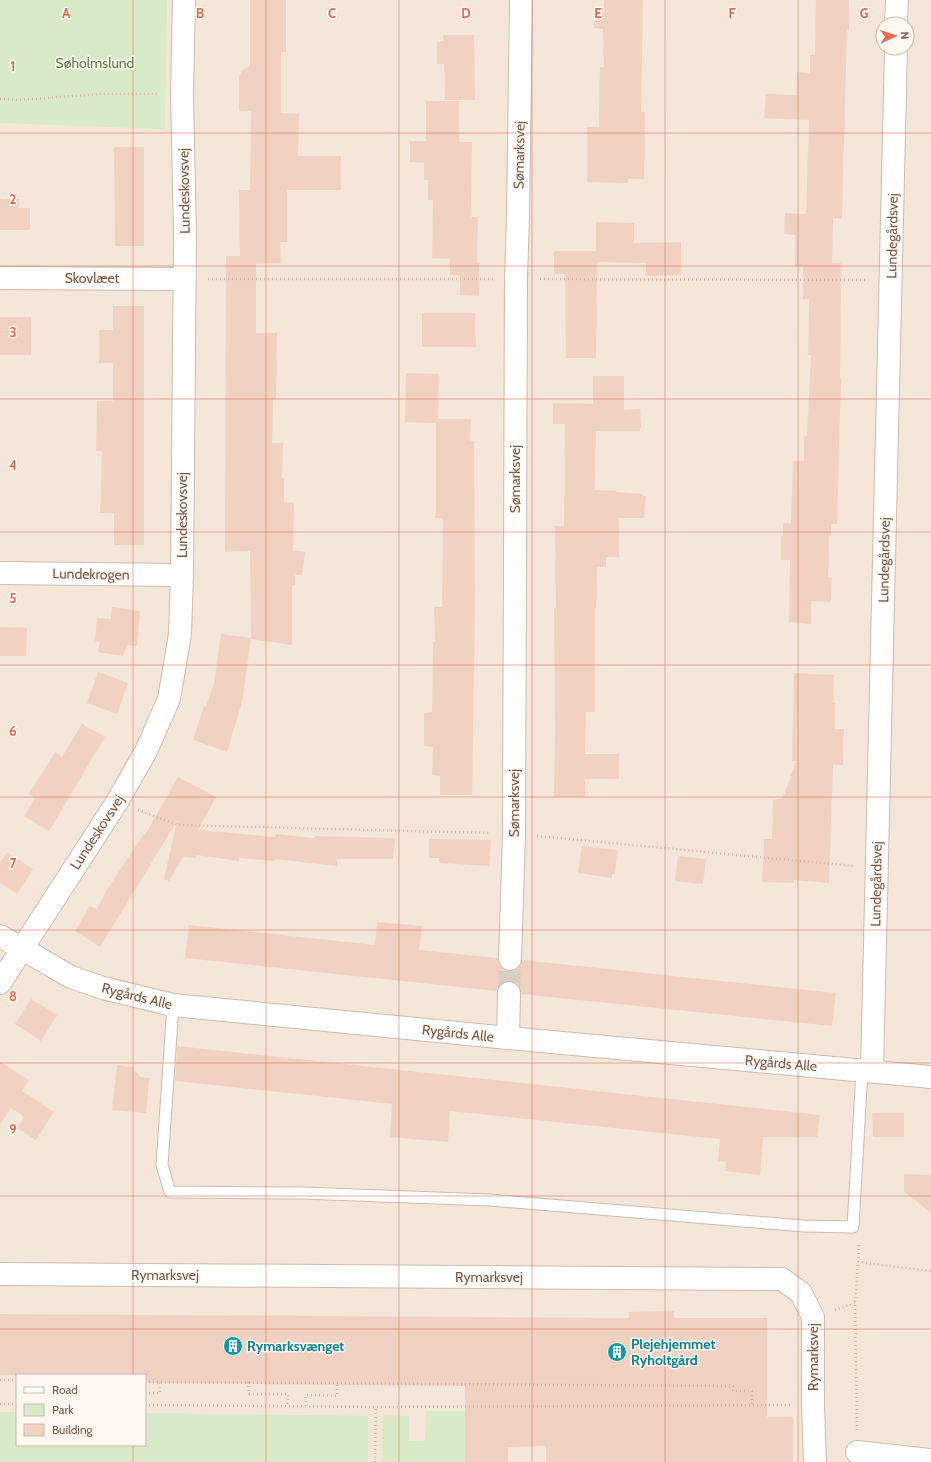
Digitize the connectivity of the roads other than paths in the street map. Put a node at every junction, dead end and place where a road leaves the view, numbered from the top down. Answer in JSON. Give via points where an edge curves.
{"nodes":[{"id":1,"x":184,"y":0,"type":"edge"},
{"id":2,"x":522,"y":0,"type":"edge"},
{"id":3,"x":897,"y":0,"type":"edge"},
{"id":4,"x":896,"y":16,"type":"edge"},
{"id":5,"x":896,"y":56,"type":"edge"},
{"id":6,"x":0,"y":278,"type":"edge"},
{"id":7,"x":184,"y":279,"type":"junction"},
{"id":8,"x":0,"y":573,"type":"edge"},
{"id":9,"x":182,"y":575,"type":"junction"},
{"id":10,"x":0,"y":936,"type":"edge"},
{"id":11,"x":21,"y":949,"type":"junction"},
{"id":12,"x":510,"y":959,"type":"tunnel mouth"},
{"id":13,"x":0,"y":983,"type":"edge"},
{"id":14,"x":509,"y":993,"type":"tunnel mouth"},
{"id":15,"x":173,"y":1005,"type":"junction"},
{"id":16,"x":508,"y":1038,"type":"junction"},
{"id":17,"x":867,"y":1071,"type":"junction"},
{"id":18,"x":931,"y":1077,"type":"edge"},
{"id":19,"x":0,"y":1274,"type":"edge"},
{"id":20,"x":857,"y":1452,"type":"road end"},
{"id":21,"x":931,"y":1460,"type":"edge"},
{"id":22,"x":815,"y":1462,"type":"edge"}],
"edges":[{"from":1,"to":7,"type":"street","name":"Lundeskovsvej"},
{"from":2,"to":12,"type":"street","name":"Sømarksvej","via":[[516,279],[514,834]]},
{"from":3,"to":4,"type":"street"},
{"from":5,"to":17,"type":"street","name":"Lundegårdsvej"},
{"from":6,"to":7,"type":"street","name":"Skovlæet"},
{"from":7,"to":9,"type":"street","name":"Lundeskovsvej"},
{"from":8,"to":9,"type":"street","name":"Lundekrogen"},
{"from":9,"to":11,"type":"street","name":"Lundeskovsvej","via":[[180,634],[169,699],[146,751],[117,802]]},
{"from":10,"to":11,"type":"street","name":"Rygårds Alle"},
{"from":11,"to":13,"type":"street","name":"Lundeskovsvej"},
{"from":11,"to":15,"type":"street","name":"Rygårds Alle","via":[[71,977],[103,988]]},
{"from":14,"to":16,"type":"street"},
{"from":15,"to":16,"type":"street","name":"Rygårds Alle"},
{"from":15,"to":17,"type":"lane","via":[[162,1165],[170,1192],[302,1193],[490,1200],[804,1226],[853,1227]]},
{"from":16,"to":17,"type":"street","name":"Rygårds Alle"},
{"from":17,"to":18,"type":"street","name":"Rygårds Alle"},
{"from":19,"to":22,"type":"street","name":"Rymarksvej","via":[[782,1279],[801,1293],[813,1316]]},
{"from":20,"to":21,"type":"street"}]}
